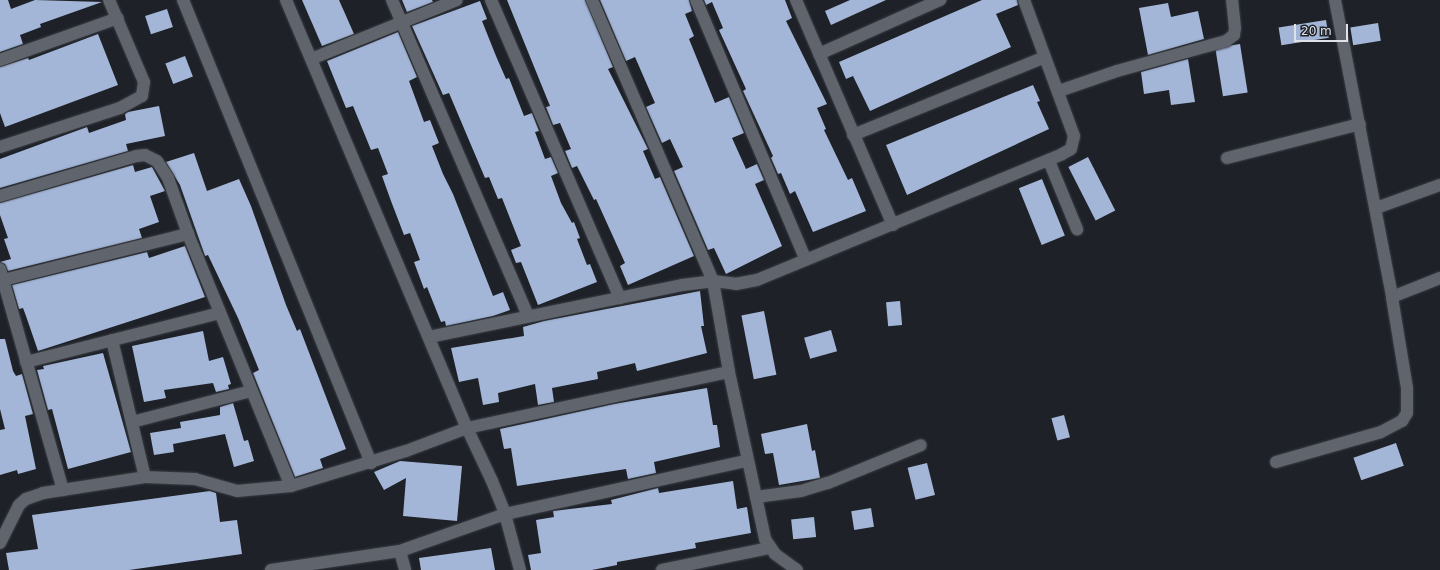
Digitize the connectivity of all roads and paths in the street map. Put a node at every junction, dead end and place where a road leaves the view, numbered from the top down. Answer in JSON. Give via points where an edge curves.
{"nodes":[{"id":1,"x":109,"y":0,"type":"edge"},
{"id":2,"x":184,"y":0,"type":"edge"},
{"id":3,"x":286,"y":0,"type":"edge"},
{"id":4,"x":392,"y":0,"type":"edge"},
{"id":5,"x":457,"y":0,"type":"edge"},
{"id":6,"x":491,"y":0,"type":"edge"},
{"id":7,"x":592,"y":0,"type":"edge"},
{"id":8,"x":696,"y":0,"type":"edge"},
{"id":9,"x":796,"y":0,"type":"edge"},
{"id":10,"x":940,"y":0,"type":"edge"},
{"id":11,"x":1024,"y":0,"type":"edge"},
{"id":12,"x":1232,"y":0,"type":"edge"},
{"id":13,"x":1335,"y":0,"type":"edge"},
{"id":14,"x":118,"y":18,"type":"junction"},
{"id":15,"x":400,"y":22,"type":"junction"},
{"id":16,"x":819,"y":54,"type":"junction"},
{"id":17,"x":1045,"y":57,"type":"junction"},
{"id":18,"x":311,"y":59,"type":"junction"},
{"id":19,"x":0,"y":60,"type":"edge"},
{"id":20,"x":1059,"y":91,"type":"junction"},
{"id":21,"x":1360,"y":124,"type":"junction"},
{"id":22,"x":853,"y":135,"type":"junction"},
{"id":23,"x":0,"y":147,"type":"edge"},
{"id":24,"x":1227,"y":158,"type":"dead end"},
{"id":25,"x":1049,"y":161,"type":"junction"},
{"id":26,"x":1440,"y":185,"type":"edge"},
{"id":27,"x":0,"y":196,"type":"edge"},
{"id":28,"x":1376,"y":208,"type":"junction"},
{"id":29,"x":893,"y":225,"type":"junction"},
{"id":30,"x":1077,"y":230,"type":"dead end"},
{"id":31,"x":188,"y":234,"type":"junction"},
{"id":32,"x":806,"y":260,"type":"junction"},
{"id":33,"x":2,"y":275,"type":"edge"},
{"id":34,"x":1440,"y":278,"type":"edge"},
{"id":35,"x":713,"y":281,"type":"junction"},
{"id":36,"x":1392,"y":297,"type":"junction"},
{"id":37,"x":620,"y":298,"type":"junction"},
{"id":38,"x":220,"y":313,"type":"junction"},
{"id":39,"x":528,"y":316,"type":"junction"},
{"id":40,"x":429,"y":337,"type":"junction"},
{"id":41,"x":112,"y":340,"type":"junction"},
{"id":42,"x":26,"y":362,"type":"junction"},
{"id":43,"x":728,"y":372,"type":"junction"},
{"id":44,"x":251,"y":391,"type":"junction"},
{"id":45,"x":132,"y":422,"type":"junction"},
{"id":46,"x":467,"y":428,"type":"junction"},
{"id":47,"x":921,"y":445,"type":"dead end"},
{"id":48,"x":747,"y":460,"type":"junction"},
{"id":49,"x":1276,"y":462,"type":"dead end"},
{"id":50,"x":370,"y":463,"type":"junction"},
{"id":51,"x":145,"y":477,"type":"junction"},
{"id":52,"x":291,"y":486,"type":"junction"},
{"id":53,"x":63,"y":490,"type":"junction"},
{"id":54,"x":756,"y":497,"type":"junction"},
{"id":55,"x":505,"y":514,"type":"junction"},
{"id":56,"x":0,"y":543,"type":"edge"},
{"id":57,"x":769,"y":548,"type":"junction"},
{"id":58,"x":400,"y":551,"type":"junction"},
{"id":59,"x":271,"y":570,"type":"edge"},
{"id":60,"x":405,"y":570,"type":"edge"},
{"id":61,"x":520,"y":570,"type":"edge"},
{"id":62,"x":662,"y":570,"type":"edge"},
{"id":63,"x":797,"y":570,"type":"edge"}],
"edges":[{"from":1,"to":14,"type":"street"},
{"from":2,"to":50,"type":"street"},
{"from":3,"to":18,"type":"street"},
{"from":4,"to":15,"type":"street"},
{"from":5,"to":15,"type":"street"},
{"from":6,"to":37,"type":"street"},
{"from":7,"to":35,"type":"street"},
{"from":8,"to":32,"type":"street"},
{"from":9,"to":16,"type":"street"},
{"from":10,"to":16,"type":"street"},
{"from":11,"to":17,"type":"street"},
{"from":12,"to":20,"type":"street","via":[[1234,35],[1226,41],[1117,71]]},
{"from":13,"to":21,"type":"street"},
{"from":14,"to":19,"type":"street"},
{"from":14,"to":23,"type":"street","via":[[144,82],[142,96],[120,108]]},
{"from":15,"to":18,"type":"street"},
{"from":15,"to":39,"type":"street"},
{"from":16,"to":22,"type":"street"},
{"from":17,"to":20,"type":"street"},
{"from":17,"to":22,"type":"street"},
{"from":18,"to":40,"type":"street"},
{"from":20,"to":25,"type":"street","via":[[1074,143],[1071,149]]},
{"from":21,"to":24,"type":"street"},
{"from":21,"to":28,"type":"street"},
{"from":22,"to":29,"type":"street"},
{"from":25,"to":29,"type":"street"},
{"from":25,"to":30,"type":"street"},
{"from":26,"to":28,"type":"street"},
{"from":27,"to":31,"type":"street","via":[[145,155],[151,157],[162,168]]},
{"from":28,"to":36,"type":"street"},
{"from":29,"to":32,"type":"street"},
{"from":31,"to":33,"type":"street"},
{"from":31,"to":38,"type":"street"},
{"from":32,"to":35,"type":"street","via":[[743,283],[726,284]]},
{"from":33,"to":42,"type":"street"},
{"from":34,"to":36,"type":"street"},
{"from":35,"to":37,"type":"street"},
{"from":35,"to":43,"type":"street"},
{"from":36,"to":49,"type":"street","via":[[1407,388],[1407,413],[1402,421],[1381,432]]},
{"from":37,"to":39,"type":"street"},
{"from":38,"to":41,"type":"street"},
{"from":38,"to":44,"type":"street"},
{"from":39,"to":40,"type":"street"},
{"from":40,"to":46,"type":"street"},
{"from":41,"to":42,"type":"street"},
{"from":41,"to":45,"type":"street"},
{"from":42,"to":53,"type":"street"},
{"from":43,"to":46,"type":"street"},
{"from":43,"to":48,"type":"street"},
{"from":44,"to":45,"type":"street"},
{"from":44,"to":52,"type":"street"},
{"from":45,"to":51,"type":"street"},
{"from":46,"to":50,"type":"street"},
{"from":46,"to":55,"type":"street"},
{"from":47,"to":54,"type":"street","via":[[828,482],[801,490]]},
{"from":48,"to":54,"type":"street"},
{"from":48,"to":55,"type":"street"},
{"from":50,"to":52,"type":"street"},
{"from":51,"to":52,"type":"street","via":[[195,479],[238,491]]},
{"from":51,"to":53,"type":"street"},
{"from":53,"to":56,"type":"street","via":[[26,499],[14,511]]},
{"from":54,"to":57,"type":"street"},
{"from":55,"to":58,"type":"street"},
{"from":55,"to":61,"type":"street"},
{"from":57,"to":62,"type":"street"},
{"from":57,"to":63,"type":"street"},
{"from":58,"to":59,"type":"street"},
{"from":58,"to":60,"type":"street"}]}
